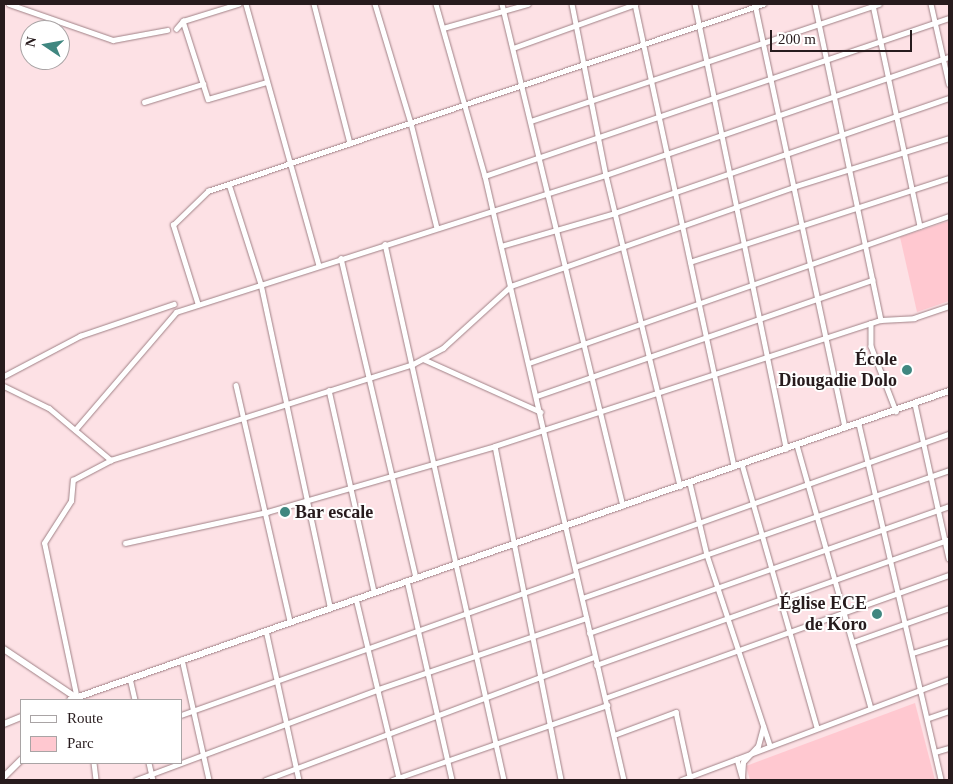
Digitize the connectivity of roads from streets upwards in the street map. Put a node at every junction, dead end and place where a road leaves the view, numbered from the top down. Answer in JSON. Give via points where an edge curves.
{"nodes":[{"id":1,"x":9,"y":4,"type":"edge"},
{"id":2,"x":238,"y":4,"type":"edge"},
{"id":3,"x":246,"y":4,"type":"edge"},
{"id":4,"x":314,"y":4,"type":"edge"},
{"id":5,"x":375,"y":4,"type":"edge"},
{"id":6,"x":436,"y":4,"type":"edge"},
{"id":7,"x":502,"y":4,"type":"edge"},
{"id":8,"x":528,"y":4,"type":"edge"},
{"id":9,"x":572,"y":4,"type":"edge"},
{"id":10,"x":695,"y":4,"type":"edge"},
{"id":11,"x":763,"y":4,"type":"edge"},
{"id":12,"x":815,"y":4,"type":"edge"},
{"id":13,"x":879,"y":4,"type":"edge"},
{"id":14,"x":931,"y":4,"type":"edge"},
{"id":15,"x":755,"y":5,"type":"edge"},
{"id":16,"x":873,"y":5,"type":"edge"},
{"id":17,"x":504,"y":10,"type":"junction"},
{"id":18,"x":949,"y":18,"type":"edge"},
{"id":19,"x":183,"y":20,"type":"junction"},
{"id":20,"x":819,"y":23,"type":"junction"},
{"id":21,"x":936,"y":23,"type":"junction"},
{"id":22,"x":699,"y":25,"type":"junction"},
{"id":23,"x":444,"y":28,"type":"junction"},
{"id":24,"x":577,"y":28,"type":"junction"},
{"id":25,"x":176,"y":29,"type":"dead end"},
{"id":26,"x":167,"y":30,"type":"dead end"},
{"id":27,"x":643,"y":42,"type":"junction"},
{"id":28,"x":882,"y":42,"type":"junction"},
{"id":29,"x":762,"y":43,"type":"junction"},
{"id":30,"x":513,"y":48,"type":"junction"},
{"id":31,"x":949,"y":57,"type":"edge"},
{"id":32,"x":944,"y":59,"type":"junction"},
{"id":33,"x":707,"y":60,"type":"junction"},
{"id":34,"x":826,"y":60,"type":"junction"},
{"id":35,"x":584,"y":63,"type":"junction"},
{"id":36,"x":889,"y":77,"type":"junction"},
{"id":37,"x":650,"y":80,"type":"junction"},
{"id":38,"x":769,"y":80,"type":"junction"},
{"id":39,"x":267,"y":82,"type":"junction"},
{"id":40,"x":203,"y":84,"type":"junction"},
{"id":41,"x":949,"y":84,"type":"edge"},
{"id":42,"x":522,"y":86,"type":"junction"},
{"id":43,"x":833,"y":95,"type":"junction"},
{"id":44,"x":714,"y":98,"type":"junction"},
{"id":45,"x":949,"y":98,"type":"edge"},
{"id":46,"x":591,"y":101,"type":"junction"},
{"id":47,"x":144,"y":102,"type":"dead end"},
{"id":48,"x":466,"y":105,"type":"junction"},
{"id":49,"x":777,"y":114,"type":"junction"},
{"id":50,"x":658,"y":116,"type":"junction"},
{"id":51,"x":897,"y":116,"type":"junction"},
{"id":52,"x":531,"y":121,"type":"junction"},
{"id":53,"x":412,"y":123,"type":"junction"},
{"id":54,"x":839,"y":134,"type":"junction"},
{"id":55,"x":724,"y":135,"type":"junction"},
{"id":56,"x":598,"y":137,"type":"junction"},
{"id":57,"x":949,"y":138,"type":"edge"},
{"id":58,"x":350,"y":144,"type":"junction"},
{"id":59,"x":904,"y":152,"type":"junction"},
{"id":60,"x":785,"y":153,"type":"junction"},
{"id":61,"x":666,"y":155,"type":"junction"},
{"id":62,"x":540,"y":157,"type":"junction"},
{"id":63,"x":290,"y":164,"type":"junction"},
{"id":64,"x":848,"y":170,"type":"junction"},
{"id":65,"x":731,"y":171,"type":"junction"},
{"id":66,"x":606,"y":175,"type":"junction"},
{"id":67,"x":485,"y":176,"type":"junction"},
{"id":68,"x":949,"y":178,"type":"edge"},
{"id":69,"x":229,"y":184,"type":"junction"},
{"id":70,"x":793,"y":187,"type":"junction"},
{"id":71,"x":913,"y":189,"type":"junction"},
{"id":72,"x":674,"y":191,"type":"junction"},
{"id":73,"x":549,"y":193,"type":"junction"},
{"id":74,"x":738,"y":207,"type":"junction"},
{"id":75,"x":855,"y":209,"type":"junction"},
{"id":76,"x":493,"y":210,"type":"junction"},
{"id":77,"x":614,"y":213,"type":"junction"},
{"id":78,"x":949,"y":216,"type":"edge"},
{"id":79,"x":682,"y":226,"type":"junction"},
{"id":80,"x":920,"y":226,"type":"junction"},
{"id":81,"x":802,"y":227,"type":"junction"},
{"id":82,"x":437,"y":228,"type":"junction"},
{"id":83,"x":558,"y":229,"type":"junction"},
{"id":84,"x":385,"y":244,"type":"junction"},
{"id":85,"x":502,"y":246,"type":"junction"},
{"id":86,"x":746,"y":246,"type":"junction"},
{"id":87,"x":864,"y":246,"type":"junction"},
{"id":88,"x":624,"y":248,"type":"junction"},
{"id":89,"x":341,"y":258,"type":"junction"},
{"id":90,"x":690,"y":262,"type":"junction"},
{"id":91,"x":809,"y":263,"type":"junction"},
{"id":92,"x":319,"y":265,"type":"junction"},
{"id":93,"x":566,"y":267,"type":"junction"},
{"id":94,"x":872,"y":280,"type":"junction"},
{"id":95,"x":261,"y":284,"type":"junction"},
{"id":96,"x":753,"y":285,"type":"junction"},
{"id":97,"x":511,"y":286,"type":"junction"},
{"id":98,"x":816,"y":301,"type":"junction"},
{"id":99,"x":698,"y":303,"type":"junction"},
{"id":100,"x":174,"y":304,"type":"dead end"},
{"id":101,"x":198,"y":305,"type":"junction"},
{"id":102,"x":949,"y":306,"type":"edge"},
{"id":103,"x":760,"y":320,"type":"junction"},
{"id":104,"x":881,"y":320,"type":"junction"},
{"id":105,"x":871,"y":323,"type":"junction"},
{"id":106,"x":640,"y":324,"type":"junction"},
{"id":107,"x":825,"y":339,"type":"junction"},
{"id":108,"x":705,"y":340,"type":"junction"},
{"id":109,"x":584,"y":344,"type":"junction"},
{"id":110,"x":424,"y":359,"type":"junction"},
{"id":111,"x":768,"y":359,"type":"junction"},
{"id":112,"x":648,"y":360,"type":"junction"},
{"id":113,"x":529,"y":363,"type":"junction"},
{"id":114,"x":413,"y":364,"type":"junction"},
{"id":115,"x":4,"y":376,"type":"edge"},
{"id":116,"x":712,"y":377,"type":"junction"},
{"id":117,"x":369,"y":378,"type":"junction"},
{"id":118,"x":593,"y":379,"type":"junction"},
{"id":119,"x":236,"y":385,"type":"dead end"},
{"id":120,"x":4,"y":386,"type":"edge"},
{"id":121,"x":329,"y":390,"type":"junction"},
{"id":122,"x":949,"y":391,"type":"edge"},
{"id":123,"x":537,"y":396,"type":"junction"},
{"id":124,"x":656,"y":396,"type":"junction"},
{"id":125,"x":916,"y":404,"type":"junction"},
{"id":126,"x":286,"y":406,"type":"junction"},
{"id":127,"x":600,"y":410,"type":"junction"},
{"id":128,"x":896,"y":411,"type":"junction"},
{"id":129,"x":542,"y":412,"type":"junction"},
{"id":130,"x":244,"y":417,"type":"junction"},
{"id":131,"x":859,"y":424,"type":"junction"},
{"id":132,"x":546,"y":428,"type":"junction"},
{"id":133,"x":845,"y":428,"type":"junction"},
{"id":134,"x":75,"y":430,"type":"junction"},
{"id":135,"x":949,"y":434,"type":"edge"},
{"id":136,"x":922,"y":444,"type":"junction"},
{"id":137,"x":797,"y":445,"type":"junction"},
{"id":138,"x":495,"y":446,"type":"junction"},
{"id":139,"x":786,"y":449,"type":"junction"},
{"id":140,"x":111,"y":460,"type":"junction"},
{"id":141,"x":434,"y":460,"type":"junction"},
{"id":142,"x":868,"y":463,"type":"junction"},
{"id":143,"x":742,"y":464,"type":"junction"},
{"id":144,"x":734,"y":467,"type":"junction"},
{"id":145,"x":949,"y":470,"type":"edge"},
{"id":146,"x":391,"y":474,"type":"junction"},
{"id":147,"x":931,"y":476,"type":"junction"},
{"id":148,"x":690,"y":482,"type":"junction"},
{"id":149,"x":807,"y":484,"type":"junction"},
{"id":150,"x":350,"y":486,"type":"junction"},
{"id":151,"x":680,"y":486,"type":"junction"},
{"id":152,"x":876,"y":496,"type":"junction"},
{"id":153,"x":309,"y":499,"type":"junction"},
{"id":154,"x":753,"y":503,"type":"junction"},
{"id":155,"x":623,"y":506,"type":"junction"},
{"id":156,"x":949,"y":506,"type":"edge"},
{"id":157,"x":939,"y":510,"type":"junction"},
{"id":158,"x":267,"y":512,"type":"junction"},
{"id":159,"x":817,"y":516,"type":"junction"},
{"id":160,"x":700,"y":524,"type":"junction"},
{"id":161,"x":567,"y":525,"type":"junction"},
{"id":162,"x":883,"y":527,"type":"junction"},
{"id":163,"x":763,"y":535,"type":"junction"},
{"id":164,"x":947,"y":540,"type":"edge"},
{"id":165,"x":125,"y":543,"type":"dead end"},
{"id":166,"x":512,"y":544,"type":"junction"},
{"id":167,"x":827,"y":547,"type":"junction"},
{"id":168,"x":707,"y":555,"type":"junction"},
{"id":169,"x":949,"y":558,"type":"edge"},
{"id":170,"x":891,"y":559,"type":"junction"},
{"id":171,"x":455,"y":564,"type":"junction"},
{"id":172,"x":575,"y":567,"type":"junction"},
{"id":173,"x":772,"y":567,"type":"junction"},
{"id":174,"x":576,"y":574,"type":"junction"},
{"id":175,"x":949,"y":574,"type":"edge"},
{"id":176,"x":416,"y":577,"type":"junction"},
{"id":177,"x":837,"y":578,"type":"junction"},
{"id":178,"x":407,"y":580,"type":"junction"},
{"id":179,"x":717,"y":588,"type":"junction"},
{"id":180,"x":898,"y":591,"type":"junction"},
{"id":181,"x":374,"y":592,"type":"junction"},
{"id":182,"x":522,"y":594,"type":"junction"},
{"id":183,"x":356,"y":598,"type":"junction"},
{"id":184,"x":582,"y":598,"type":"junction"},
{"id":185,"x":783,"y":598,"type":"junction"},
{"id":186,"x":330,"y":607,"type":"junction"},
{"id":187,"x":949,"y":608,"type":"edge"},
{"id":188,"x":846,"y":611,"type":"junction"},
{"id":189,"x":466,"y":614,"type":"junction"},
{"id":190,"x":586,"y":618,"type":"junction"},
{"id":191,"x":727,"y":618,"type":"junction"},
{"id":192,"x":290,"y":621,"type":"junction"},
{"id":193,"x":906,"y":624,"type":"junction"},
{"id":194,"x":266,"y":630,"type":"junction"},
{"id":195,"x":792,"y":631,"type":"junction"},
{"id":196,"x":418,"y":632,"type":"junction"},
{"id":197,"x":589,"y":633,"type":"junction"},
{"id":198,"x":532,"y":637,"type":"junction"},
{"id":199,"x":949,"y":641,"type":"edge"},
{"id":200,"x":853,"y":642,"type":"junction"},
{"id":201,"x":4,"y":649,"type":"edge"},
{"id":202,"x":370,"y":649,"type":"junction"},
{"id":203,"x":740,"y":650,"type":"junction"},
{"id":204,"x":913,"y":653,"type":"junction"},
{"id":205,"x":476,"y":656,"type":"junction"},
{"id":206,"x":594,"y":657,"type":"junction"},
{"id":207,"x":182,"y":659,"type":"junction"},
{"id":208,"x":596,"y":665,"type":"junction"},
{"id":209,"x":427,"y":673,"type":"junction"},
{"id":210,"x":130,"y":678,"type":"junction"},
{"id":211,"x":540,"y":679,"type":"junction"},
{"id":212,"x":949,"y":679,"type":"edge"},
{"id":213,"x":278,"y":683,"type":"junction"},
{"id":214,"x":379,"y":689,"type":"junction"},
{"id":215,"x":922,"y":689,"type":"junction"},
{"id":216,"x":486,"y":698,"type":"junction"},
{"id":217,"x":605,"y":698,"type":"junction"},
{"id":218,"x":77,"y":699,"type":"edge"},
{"id":219,"x":135,"y":699,"type":"edge"},
{"id":220,"x":607,"y":705,"type":"junction"},
{"id":221,"x":871,"y":708,"type":"junction"},
{"id":222,"x":194,"y":710,"type":"junction"},
{"id":223,"x":949,"y":711,"type":"edge"},
{"id":224,"x":182,"y":715,"type":"edge"},
{"id":225,"x":437,"y":716,"type":"junction"},
{"id":226,"x":20,"y":717,"type":"edge"},
{"id":227,"x":929,"y":718,"type":"junction"},
{"id":228,"x":763,"y":719,"type":"junction"},
{"id":229,"x":4,"y":724,"type":"edge"},
{"id":230,"x":287,"y":726,"type":"junction"},
{"id":231,"x":550,"y":726,"type":"junction"},
{"id":232,"x":817,"y":728,"type":"junction"},
{"id":233,"x":389,"y":734,"type":"junction"},
{"id":234,"x":614,"y":735,"type":"junction"},
{"id":235,"x":498,"y":745,"type":"junction"},
{"id":236,"x":770,"y":746,"type":"junction"},
{"id":237,"x":949,"y":748,"type":"edge"},
{"id":238,"x":935,"y":752,"type":"junction"},
{"id":239,"x":751,"y":753,"type":"junction"},
{"id":240,"x":204,"y":754,"type":"junction"},
{"id":241,"x":737,"y":759,"type":"junction"},
{"id":242,"x":20,"y":761,"type":"edge"},
{"id":243,"x":182,"y":762,"type":"edge"},
{"id":244,"x":447,"y":762,"type":"junction"},
{"id":245,"x":94,"y":764,"type":"edge"},
{"id":246,"x":149,"y":764,"type":"edge"},
{"id":247,"x":178,"y":764,"type":"edge"},
{"id":248,"x":296,"y":770,"type":"junction"},
{"id":249,"x":152,"y":774,"type":"junction"},
{"id":250,"x":4,"y":777,"type":"edge"},
{"id":251,"x":690,"y":777,"type":"junction"},
{"id":252,"x":742,"y":778,"type":"edge"},
{"id":253,"x":399,"y":779,"type":"edge"},
{"id":254,"x":96,"y":780,"type":"edge"},
{"id":255,"x":136,"y":780,"type":"edge"},
{"id":256,"x":153,"y":780,"type":"edge"},
{"id":257,"x":209,"y":780,"type":"edge"},
{"id":258,"x":265,"y":780,"type":"edge"},
{"id":259,"x":299,"y":780,"type":"edge"},
{"id":260,"x":392,"y":780,"type":"edge"},
{"id":261,"x":452,"y":780,"type":"edge"},
{"id":262,"x":504,"y":780,"type":"edge"},
{"id":263,"x":561,"y":780,"type":"edge"},
{"id":264,"x":624,"y":780,"type":"edge"},
{"id":265,"x":681,"y":780,"type":"edge"},
{"id":266,"x":941,"y":780,"type":"edge"}],
"edges":[{"from":1,"to":26,"type":"street","via":[[113,40]]},
{"from":2,"to":19,"type":"street"},
{"from":3,"to":39,"type":"street"},
{"from":4,"to":58,"type":"street"},
{"from":5,"to":53,"type":"street"},
{"from":6,"to":23,"type":"street"},
{"from":7,"to":17,"type":"street"},
{"from":8,"to":17,"type":"street"},
{"from":9,"to":24,"type":"street"},
{"from":10,"to":22,"type":"street"},
{"from":11,"to":15,"type":"street"},
{"from":12,"to":20,"type":"street"},
{"from":13,"to":16,"type":"street"},
{"from":14,"to":21,"type":"street"},
{"from":15,"to":22,"type":"street"},
{"from":15,"to":29,"type":"street"},
{"from":16,"to":20,"type":"street"},
{"from":16,"to":28,"type":"street"},
{"from":17,"to":23,"type":"street"},
{"from":17,"to":30,"type":"street"},
{"from":18,"to":21,"type":"street"},
{"from":19,"to":25,"type":"street"},
{"from":19,"to":40,"type":"street"},
{"from":20,"to":29,"type":"street"},
{"from":20,"to":34,"type":"street"},
{"from":21,"to":28,"type":"street"},
{"from":21,"to":32,"type":"street"},
{"from":22,"to":27,"type":"street"},
{"from":22,"to":33,"type":"street"},
{"from":23,"to":48,"type":"street"},
{"from":24,"to":27,"type":"street","via":[[635,4]]},
{"from":24,"to":30,"type":"street"},
{"from":24,"to":35,"type":"street"},
{"from":27,"to":35,"type":"street"},
{"from":27,"to":37,"type":"street"},
{"from":28,"to":34,"type":"street"},
{"from":28,"to":36,"type":"street"},
{"from":29,"to":33,"type":"street"},
{"from":29,"to":38,"type":"street"},
{"from":30,"to":42,"type":"street"},
{"from":31,"to":32,"type":"street"},
{"from":32,"to":36,"type":"street"},
{"from":32,"to":41,"type":"street"},
{"from":33,"to":37,"type":"street"},
{"from":33,"to":44,"type":"street"},
{"from":34,"to":38,"type":"street"},
{"from":34,"to":43,"type":"street"},
{"from":35,"to":42,"type":"street"},
{"from":35,"to":46,"type":"street"},
{"from":36,"to":43,"type":"street"},
{"from":36,"to":51,"type":"street"},
{"from":37,"to":46,"type":"street"},
{"from":37,"to":50,"type":"street"},
{"from":38,"to":44,"type":"street"},
{"from":38,"to":49,"type":"street"},
{"from":39,"to":40,"type":"street","via":[[208,99]]},
{"from":39,"to":63,"type":"street"},
{"from":40,"to":47,"type":"street"},
{"from":42,"to":48,"type":"street"},
{"from":42,"to":52,"type":"street"},
{"from":43,"to":49,"type":"street"},
{"from":43,"to":54,"type":"street"},
{"from":44,"to":50,"type":"street"},
{"from":44,"to":55,"type":"street"},
{"from":45,"to":51,"type":"street"},
{"from":46,"to":52,"type":"street"},
{"from":46,"to":56,"type":"street"},
{"from":48,"to":53,"type":"street"},
{"from":48,"to":67,"type":"street"},
{"from":49,"to":55,"type":"street"},
{"from":49,"to":60,"type":"street"},
{"from":50,"to":56,"type":"street"},
{"from":50,"to":61,"type":"street"},
{"from":51,"to":54,"type":"street"},
{"from":51,"to":59,"type":"street"},
{"from":52,"to":62,"type":"street"},
{"from":53,"to":58,"type":"street"},
{"from":53,"to":82,"type":"street"},
{"from":54,"to":60,"type":"street"},
{"from":54,"to":64,"type":"street"},
{"from":55,"to":61,"type":"street"},
{"from":55,"to":65,"type":"street"},
{"from":56,"to":62,"type":"street"},
{"from":56,"to":66,"type":"street"},
{"from":57,"to":59,"type":"street"},
{"from":58,"to":63,"type":"street"},
{"from":59,"to":64,"type":"street"},
{"from":59,"to":71,"type":"street"},
{"from":60,"to":65,"type":"street"},
{"from":60,"to":70,"type":"street"},
{"from":61,"to":66,"type":"street"},
{"from":61,"to":72,"type":"street"},
{"from":62,"to":67,"type":"street"},
{"from":62,"to":73,"type":"street"},
{"from":63,"to":69,"type":"street"},
{"from":63,"to":92,"type":"street"},
{"from":64,"to":70,"type":"street"},
{"from":64,"to":75,"type":"street"},
{"from":65,"to":72,"type":"street"},
{"from":65,"to":74,"type":"street"},
{"from":66,"to":73,"type":"street"},
{"from":66,"to":77,"type":"street"},
{"from":67,"to":76,"type":"street"},
{"from":68,"to":71,"type":"street"},
{"from":69,"to":95,"type":"street"},
{"from":69,"to":101,"type":"street","via":[[208,191],[173,225]]},
{"from":70,"to":74,"type":"street"},
{"from":70,"to":81,"type":"street"},
{"from":71,"to":75,"type":"street"},
{"from":71,"to":80,"type":"street"},
{"from":72,"to":77,"type":"street"},
{"from":72,"to":79,"type":"street"},
{"from":73,"to":76,"type":"street"},
{"from":73,"to":83,"type":"street"},
{"from":74,"to":79,"type":"street"},
{"from":74,"to":86,"type":"street"},
{"from":75,"to":81,"type":"street"},
{"from":75,"to":87,"type":"street"},
{"from":76,"to":82,"type":"street"},
{"from":76,"to":85,"type":"street"},
{"from":77,"to":83,"type":"street"},
{"from":77,"to":88,"type":"street"},
{"from":78,"to":80,"type":"street"},
{"from":79,"to":88,"type":"street"},
{"from":79,"to":90,"type":"street"},
{"from":80,"to":87,"type":"street","via":[[895,239]]},
{"from":81,"to":86,"type":"street"},
{"from":81,"to":91,"type":"street"},
{"from":82,"to":84,"type":"street"},
{"from":83,"to":85,"type":"street"},
{"from":83,"to":93,"type":"street"},
{"from":84,"to":89,"type":"street"},
{"from":84,"to":114,"type":"street"},
{"from":85,"to":97,"type":"street"},
{"from":86,"to":90,"type":"street"},
{"from":86,"to":96,"type":"street"},
{"from":87,"to":91,"type":"street"},
{"from":87,"to":94,"type":"street"},
{"from":88,"to":93,"type":"street"},
{"from":88,"to":106,"type":"street"},
{"from":89,"to":92,"type":"street"},
{"from":89,"to":117,"type":"street"},
{"from":90,"to":99,"type":"street"},
{"from":91,"to":96,"type":"street"},
{"from":91,"to":98,"type":"street"},
{"from":92,"to":95,"type":"street"},
{"from":93,"to":97,"type":"street"},
{"from":93,"to":109,"type":"street"},
{"from":94,"to":98,"type":"street"},
{"from":94,"to":104,"type":"street"},
{"from":95,"to":101,"type":"street"},
{"from":95,"to":126,"type":"street"},
{"from":96,"to":99,"type":"street"},
{"from":96,"to":103,"type":"street"},
{"from":97,"to":110,"type":"street","via":[[443,348]]},
{"from":97,"to":113,"type":"street"},
{"from":98,"to":103,"type":"street"},
{"from":98,"to":107,"type":"street"},
{"from":99,"to":106,"type":"street"},
{"from":99,"to":108,"type":"street"},
{"from":100,"to":115,"type":"street","via":[[80,336]]},
{"from":101,"to":134,"type":"street","via":[[176,312]]},
{"from":102,"to":104,"type":"street","via":[[914,318]]},
{"from":103,"to":108,"type":"street"},
{"from":103,"to":111,"type":"street"},
{"from":104,"to":105,"type":"street"},
{"from":105,"to":107,"type":"street"},
{"from":105,"to":128,"type":"street","via":[[871,346]]},
{"from":106,"to":109,"type":"street"},
{"from":106,"to":112,"type":"street"},
{"from":107,"to":111,"type":"street"},
{"from":107,"to":133,"type":"street"},
{"from":108,"to":112,"type":"street"},
{"from":108,"to":116,"type":"street"},
{"from":109,"to":113,"type":"street"},
{"from":109,"to":118,"type":"street"},
{"from":110,"to":114,"type":"street"},
{"from":110,"to":129,"type":"street"},
{"from":111,"to":116,"type":"street"},
{"from":111,"to":139,"type":"street"},
{"from":112,"to":118,"type":"street"},
{"from":112,"to":124,"type":"street"},
{"from":113,"to":123,"type":"street"},
{"from":114,"to":117,"type":"street"},
{"from":114,"to":141,"type":"street"},
{"from":116,"to":124,"type":"street"},
{"from":116,"to":144,"type":"street"},
{"from":117,"to":121,"type":"street"},
{"from":117,"to":146,"type":"street"},
{"from":118,"to":123,"type":"street"},
{"from":118,"to":127,"type":"street"},
{"from":119,"to":130,"type":"street"},
{"from":120,"to":134,"type":"street","via":[[49,408]]},
{"from":121,"to":126,"type":"street"},
{"from":121,"to":150,"type":"street"},
{"from":122,"to":125,"type":"street"},
{"from":123,"to":129,"type":"street"},
{"from":124,"to":127,"type":"street"},
{"from":124,"to":151,"type":"street"},
{"from":125,"to":128,"type":"street"},
{"from":125,"to":136,"type":"street"},
{"from":126,"to":130,"type":"street"},
{"from":126,"to":153,"type":"street"},
{"from":127,"to":132,"type":"street"},
{"from":127,"to":155,"type":"street"},
{"from":128,"to":131,"type":"street"},
{"from":129,"to":132,"type":"street"},
{"from":130,"to":140,"type":"street"},
{"from":130,"to":158,"type":"street"},
{"from":131,"to":133,"type":"street"},
{"from":131,"to":142,"type":"street"},
{"from":132,"to":138,"type":"street"},
{"from":132,"to":161,"type":"street"},
{"from":133,"to":137,"type":"street"},
{"from":134,"to":140,"type":"street"},
{"from":135,"to":136,"type":"street"},
{"from":136,"to":142,"type":"street"},
{"from":136,"to":147,"type":"street"},
{"from":137,"to":139,"type":"street"},
{"from":137,"to":149,"type":"street"},
{"from":138,"to":141,"type":"street"},
{"from":138,"to":166,"type":"street"},
{"from":139,"to":143,"type":"street"},
{"from":140,"to":218,"type":"street","via":[[73,480],[71,502],[44,543]]},
{"from":141,"to":146,"type":"street"},
{"from":141,"to":171,"type":"street"},
{"from":142,"to":149,"type":"street"},
{"from":142,"to":152,"type":"street"},
{"from":143,"to":144,"type":"street"},
{"from":143,"to":154,"type":"street"},
{"from":144,"to":148,"type":"street"},
{"from":145,"to":147,"type":"street"},
{"from":146,"to":150,"type":"street"},
{"from":146,"to":176,"type":"street"},
{"from":147,"to":152,"type":"street"},
{"from":147,"to":157,"type":"street"},
{"from":148,"to":151,"type":"street"},
{"from":148,"to":160,"type":"street"},
{"from":149,"to":154,"type":"street"},
{"from":149,"to":159,"type":"street"},
{"from":150,"to":153,"type":"street"},
{"from":150,"to":181,"type":"street"},
{"from":151,"to":155,"type":"street"},
{"from":152,"to":159,"type":"street"},
{"from":152,"to":162,"type":"street"},
{"from":153,"to":158,"type":"street"},
{"from":153,"to":186,"type":"street"},
{"from":154,"to":160,"type":"street"},
{"from":154,"to":163,"type":"street"},
{"from":155,"to":161,"type":"street"},
{"from":156,"to":157,"type":"street"},
{"from":157,"to":162,"type":"street"},
{"from":157,"to":164,"type":"street"},
{"from":158,"to":165,"type":"street"},
{"from":158,"to":192,"type":"street"},
{"from":159,"to":163,"type":"street"},
{"from":159,"to":167,"type":"street"},
{"from":160,"to":168,"type":"street"},
{"from":160,"to":172,"type":"street"},
{"from":161,"to":166,"type":"street"},
{"from":161,"to":172,"type":"street"},
{"from":162,"to":167,"type":"street"},
{"from":162,"to":170,"type":"street"},
{"from":163,"to":168,"type":"street"},
{"from":163,"to":173,"type":"street"},
{"from":164,"to":169,"type":"street"},
{"from":164,"to":170,"type":"street"},
{"from":166,"to":171,"type":"street"},
{"from":166,"to":182,"type":"street"},
{"from":167,"to":173,"type":"street"},
{"from":167,"to":177,"type":"street"},
{"from":168,"to":179,"type":"street"},
{"from":168,"to":184,"type":"street"},
{"from":170,"to":177,"type":"street"},
{"from":170,"to":180,"type":"street"},
{"from":171,"to":176,"type":"street"},
{"from":171,"to":189,"type":"street"},
{"from":172,"to":174,"type":"street"},
{"from":173,"to":179,"type":"street"},
{"from":173,"to":185,"type":"street"},
{"from":174,"to":182,"type":"street"},
{"from":174,"to":184,"type":"street"},
{"from":175,"to":180,"type":"street"},
{"from":176,"to":178,"type":"street"},
{"from":177,"to":185,"type":"street"},
{"from":177,"to":188,"type":"street"},
{"from":178,"to":181,"type":"street"},
{"from":178,"to":196,"type":"street"},
{"from":179,"to":191,"type":"street"},
{"from":179,"to":197,"type":"street"},
{"from":180,"to":188,"type":"street"},
{"from":180,"to":193,"type":"street"},
{"from":181,"to":183,"type":"street"},
{"from":182,"to":189,"type":"street"},
{"from":182,"to":198,"type":"street"},
{"from":183,"to":186,"type":"street"},
{"from":183,"to":202,"type":"street"},
{"from":184,"to":190,"type":"street"},
{"from":185,"to":191,"type":"street"},
{"from":185,"to":195,"type":"street"},
{"from":186,"to":192,"type":"street"},
{"from":187,"to":193,"type":"street"},
{"from":188,"to":195,"type":"street"},
{"from":188,"to":200,"type":"street"},
{"from":189,"to":196,"type":"street"},
{"from":189,"to":205,"type":"street"},
{"from":190,"to":197,"type":"street"},
{"from":190,"to":198,"type":"street"},
{"from":191,"to":203,"type":"street"},
{"from":191,"to":208,"type":"street"},
{"from":192,"to":194,"type":"street"},
{"from":193,"to":200,"type":"street"},
{"from":193,"to":204,"type":"street"},
{"from":194,"to":207,"type":"street"},
{"from":194,"to":213,"type":"street"},
{"from":195,"to":203,"type":"street"},
{"from":195,"to":232,"type":"street"},
{"from":196,"to":202,"type":"street"},
{"from":196,"to":209,"type":"street"},
{"from":197,"to":206,"type":"street"},
{"from":198,"to":205,"type":"street"},
{"from":198,"to":211,"type":"street"},
{"from":199,"to":204,"type":"street"},
{"from":200,"to":221,"type":"street"},
{"from":201,"to":218,"type":"street"},
{"from":202,"to":213,"type":"street"},
{"from":202,"to":214,"type":"street"},
{"from":203,"to":217,"type":"street"},
{"from":203,"to":228,"type":"street"},
{"from":204,"to":215,"type":"street"},
{"from":205,"to":209,"type":"street"},
{"from":205,"to":216,"type":"street"},
{"from":206,"to":208,"type":"street"},
{"from":206,"to":211,"type":"street"},
{"from":207,"to":210,"type":"street"},
{"from":207,"to":222,"type":"street"},
{"from":208,"to":217,"type":"street"},
{"from":209,"to":214,"type":"street"},
{"from":209,"to":225,"type":"street"},
{"from":210,"to":218,"type":"street"},
{"from":210,"to":219,"type":"street"},
{"from":211,"to":216,"type":"street"},
{"from":211,"to":231,"type":"street"},
{"from":212,"to":215,"type":"street"},
{"from":213,"to":222,"type":"street"},
{"from":213,"to":230,"type":"street"},
{"from":214,"to":230,"type":"street"},
{"from":214,"to":233,"type":"street"},
{"from":215,"to":221,"type":"street"},
{"from":215,"to":227,"type":"street"},
{"from":216,"to":225,"type":"street"},
{"from":216,"to":235,"type":"street"},
{"from":217,"to":220,"type":"street"},
{"from":220,"to":231,"type":"street"},
{"from":220,"to":234,"type":"street"},
{"from":221,"to":232,"type":"street"},
{"from":222,"to":224,"type":"street"},
{"from":222,"to":240,"type":"street"},
{"from":223,"to":227,"type":"street"},
{"from":225,"to":233,"type":"street"},
{"from":225,"to":244,"type":"street"},
{"from":226,"to":229,"type":"street"},
{"from":227,"to":238,"type":"street"},
{"from":228,"to":236,"type":"street"},
{"from":228,"to":239,"type":"street","via":[[762,738]]},
{"from":230,"to":240,"type":"street"},
{"from":230,"to":248,"type":"street"},
{"from":231,"to":235,"type":"street"},
{"from":231,"to":263,"type":"street"},
{"from":232,"to":236,"type":"street"},
{"from":233,"to":248,"type":"street"},
{"from":233,"to":253,"type":"street"},
{"from":234,"to":251,"type":"street","via":[[676,712]]},
{"from":234,"to":264,"type":"street"},
{"from":235,"to":244,"type":"street"},
{"from":235,"to":262,"type":"street"},
{"from":236,"to":239,"type":"street"},
{"from":237,"to":238,"type":"street"},
{"from":238,"to":266,"type":"street"},
{"from":239,"to":241,"type":"street"},
{"from":239,"to":252,"type":"street","via":[[743,762]]},
{"from":240,"to":243,"type":"street"},
{"from":240,"to":257,"type":"street"},
{"from":241,"to":251,"type":"street"},
{"from":241,"to":252,"type":"street"},
{"from":242,"to":250,"type":"street"},
{"from":244,"to":253,"type":"street"},
{"from":244,"to":261,"type":"street"},
{"from":245,"to":254,"type":"street"},
{"from":246,"to":249,"type":"street"},
{"from":247,"to":249,"type":"street"},
{"from":248,"to":258,"type":"street"},
{"from":248,"to":259,"type":"street"},
{"from":249,"to":255,"type":"street"},
{"from":249,"to":256,"type":"street"},
{"from":251,"to":265,"type":"street"},
{"from":253,"to":260,"type":"street"}]}
